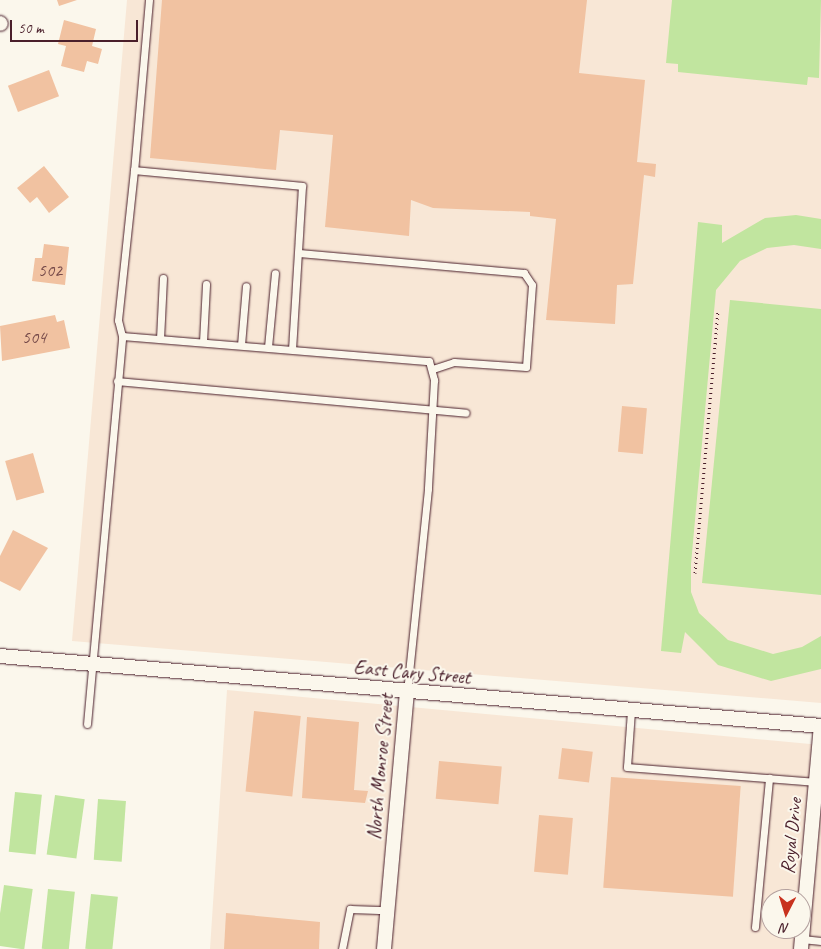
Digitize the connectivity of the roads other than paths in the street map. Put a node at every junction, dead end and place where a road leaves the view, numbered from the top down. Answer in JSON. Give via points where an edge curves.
{"nodes":[{"id":1,"x":149,"y":0,"type":"edge"},
{"id":2,"x":134,"y":170,"type":"junction"},
{"id":3,"x":299,"y":253,"type":"junction"},
{"id":4,"x":275,"y":272,"type":"dead end"},
{"id":5,"x":163,"y":278,"type":"dead end"},
{"id":6,"x":206,"y":284,"type":"dead end"},
{"id":7,"x":246,"y":286,"type":"dead end"},
{"id":8,"x":122,"y":336,"type":"junction"},
{"id":9,"x":160,"y":339,"type":"junction"},
{"id":10,"x":203,"y":342,"type":"junction"},
{"id":11,"x":241,"y":345,"type":"junction"},
{"id":12,"x":268,"y":347,"type":"junction"},
{"id":13,"x":292,"y":348,"type":"junction"},
{"id":14,"x":433,"y":369,"type":"junction"},
{"id":15,"x":117,"y":381,"type":"junction"},
{"id":16,"x":432,"y":410,"type":"junction"},
{"id":17,"x":466,"y":413,"type":"dead end"},
{"id":18,"x":0,"y":656,"type":"edge"},
{"id":19,"x":92,"y":664,"type":"junction"},
{"id":20,"x":407,"y":691,"type":"junction"},
{"id":21,"x":631,"y":711,"type":"junction"},
{"id":22,"x":87,"y":724,"type":"dead end"},
{"id":23,"x":821,"y":726,"type":"edge"},
{"id":24,"x":770,"y":778,"type":"junction"},
{"id":25,"x":816,"y":782,"type":"junction"},
{"id":26,"x":386,"y":910,"type":"junction"},
{"id":27,"x":755,"y":927,"type":"dead end"},
{"id":28,"x":821,"y":941,"type":"edge"},
{"id":29,"x":802,"y":944,"type":"edge"},
{"id":30,"x":342,"y":949,"type":"edge"},
{"id":31,"x":384,"y":949,"type":"edge"}],
"edges":[{"from":1,"to":2,"type":"lane"},
{"from":2,"to":3,"type":"lane","via":[[302,186]]},
{"from":2,"to":8,"type":"lane","via":[[118,320]]},
{"from":3,"to":13,"type":"lane"},
{"from":3,"to":14,"type":"lane","via":[[524,273],[532,285],[526,367],[454,362]]},
{"from":4,"to":12,"type":"lane"},
{"from":5,"to":9,"type":"lane"},
{"from":6,"to":10,"type":"lane"},
{"from":7,"to":11,"type":"lane"},
{"from":8,"to":9,"type":"lane"},
{"from":8,"to":15,"type":"lane"},
{"from":9,"to":10,"type":"lane"},
{"from":10,"to":11,"type":"lane"},
{"from":11,"to":12,"type":"lane"},
{"from":12,"to":13,"type":"lane"},
{"from":13,"to":14,"type":"lane","via":[[429,361]]},
{"from":14,"to":16,"type":"lane","name":"North Monroe Street"},
{"from":15,"to":16,"type":"lane"},
{"from":15,"to":19,"type":"lane"},
{"from":16,"to":17,"type":"lane"},
{"from":16,"to":20,"type":"lane","name":"North Monroe Street"},
{"from":18,"to":19,"type":"street","name":"East Cary Street"},
{"from":19,"to":20,"type":"street","name":"East Cary Street"},
{"from":19,"to":22,"type":"lane"},
{"from":20,"to":21,"type":"street","name":"East Cary Street"},
{"from":20,"to":26,"type":"street","name":"North Monroe Street"},
{"from":21,"to":23,"type":"street","name":"East Cary Street"},
{"from":21,"to":24,"type":"lane","via":[[627,767]]},
{"from":23,"to":25,"type":"street","name":"Royal Drive"},
{"from":24,"to":25,"type":"lane"},
{"from":24,"to":27,"type":"lane"},
{"from":25,"to":29,"type":"street","name":"Royal Drive"},
{"from":26,"to":30,"type":"lane","via":[[350,910]]},
{"from":26,"to":31,"type":"street","name":"North Monroe Street"},
{"from":28,"to":29,"type":"lane"}]}
